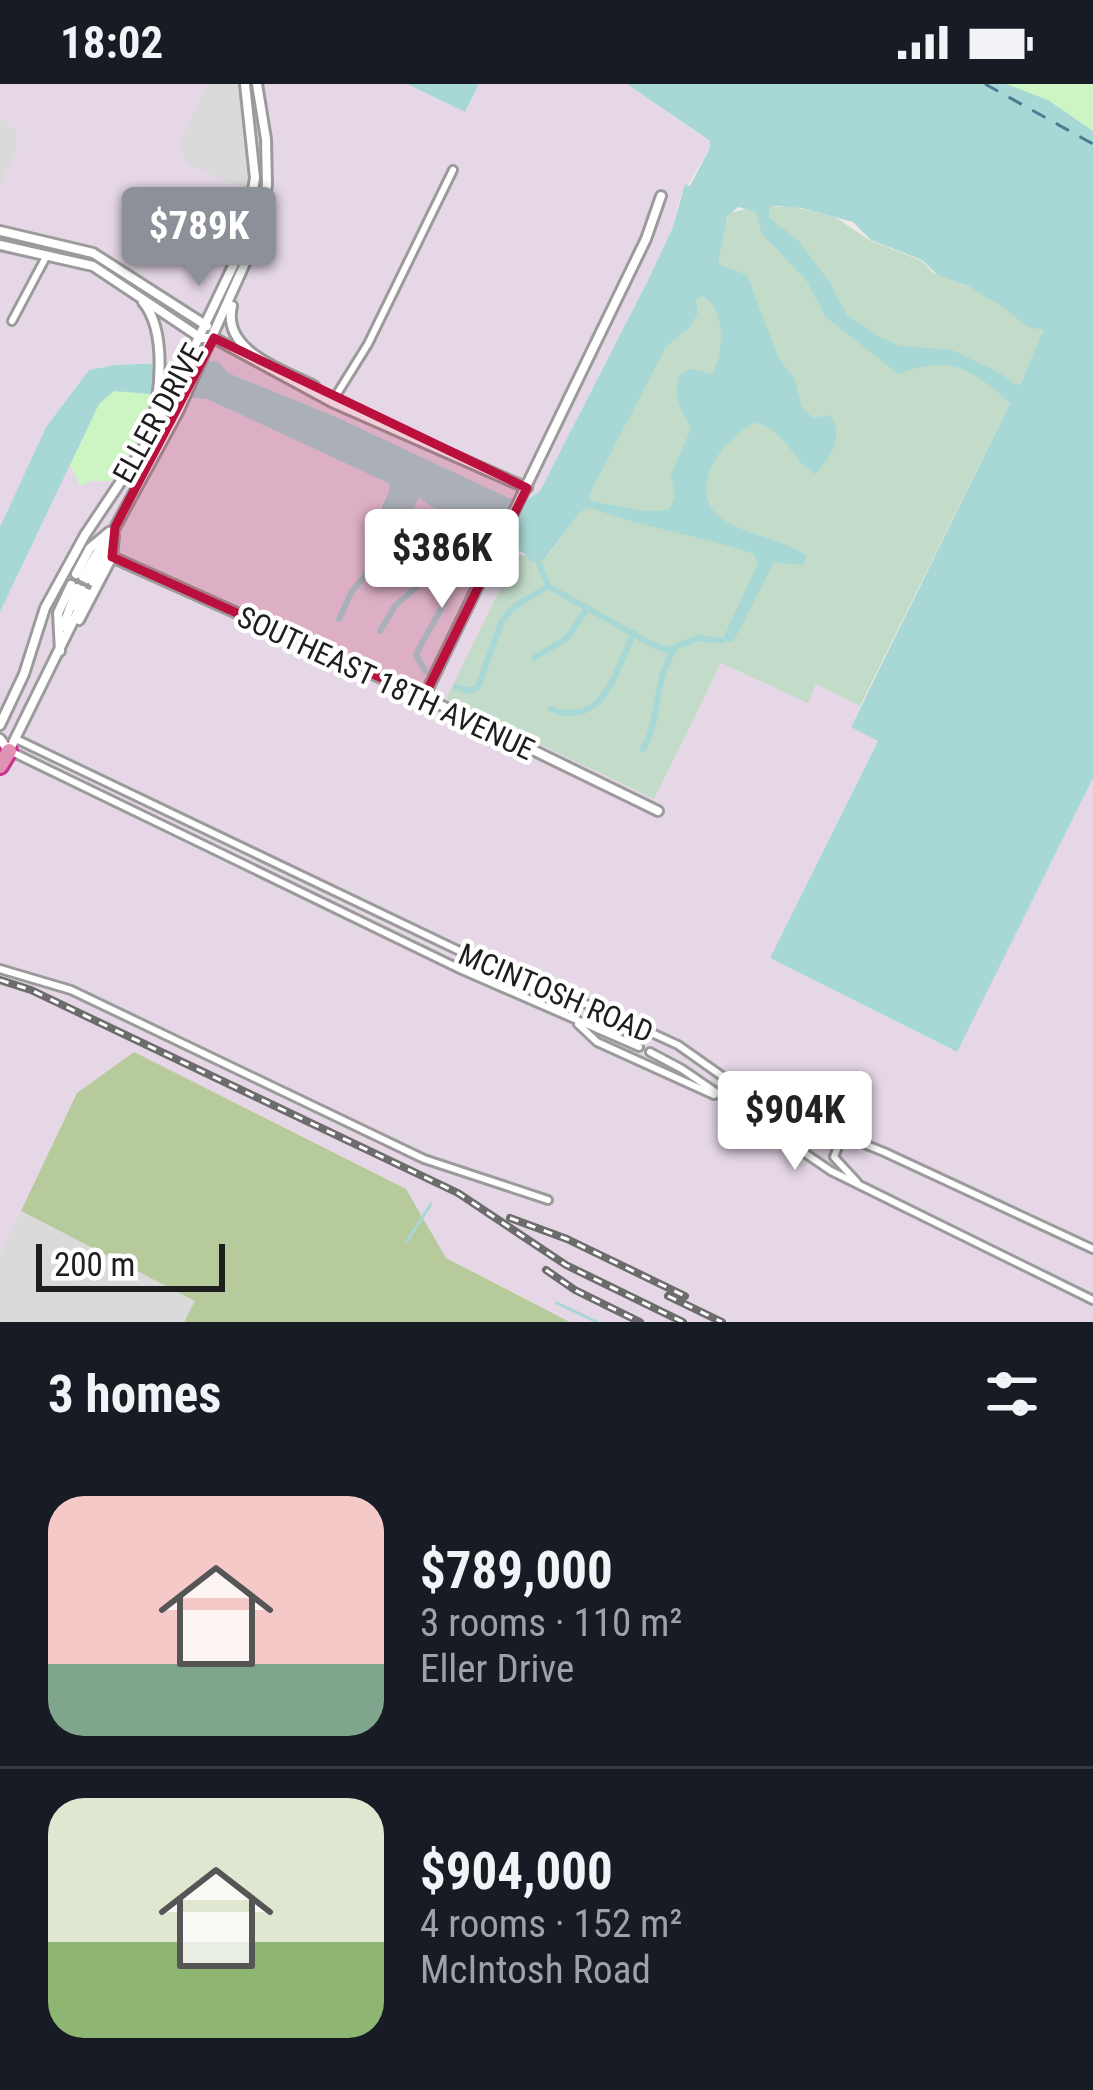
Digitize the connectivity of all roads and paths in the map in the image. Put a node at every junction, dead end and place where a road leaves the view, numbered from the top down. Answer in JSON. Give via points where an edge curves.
{"nodes":[{"id":1,"x":245,"y":84,"type":"edge"},
{"id":2,"x":257,"y":84,"type":"edge"},
{"id":3,"x":453,"y":170,"type":"dead end"},
{"id":4,"x":661,"y":196,"type":"dead end"},
{"id":5,"x":0,"y":231,"type":"edge"},
{"id":6,"x":55,"y":242,"type":"junction"},
{"id":7,"x":0,"y":245,"type":"edge"},
{"id":8,"x":48,"y":255,"type":"junction"},
{"id":9,"x":243,"y":272,"type":"junction"},
{"id":10,"x":130,"y":288,"type":"junction"},
{"id":11,"x":12,"y":321,"type":"dead end"},
{"id":12,"x":206,"y":325,"type":"junction"},
{"id":13,"x":200,"y":338,"type":"junction"},
{"id":14,"x":214,"y":338,"type":"junction"},
{"id":15,"x":320,"y":395,"type":"junction"},
{"id":16,"x":332,"y":401,"type":"junction"},
{"id":17,"x":143,"y":451,"type":"junction"},
{"id":18,"x":150,"y":467,"type":"junction"},
{"id":19,"x":525,"y":492,"type":"junction"},
{"id":20,"x":115,"y":527,"type":"junction"},
{"id":21,"x":80,"y":543,"type":"junction"},
{"id":22,"x":90,"y":548,"type":"junction"},
{"id":23,"x":112,"y":557,"type":"junction"},
{"id":24,"x":79,"y":589,"type":"dead end"},
{"id":25,"x":60,"y":652,"type":"junction"},
{"id":26,"x":424,"y":697,"type":"junction"},
{"id":27,"x":0,"y":725,"type":"edge"},
{"id":28,"x":6,"y":741,"type":"edge"},
{"id":29,"x":0,"y":766,"type":"edge"},
{"id":30,"x":658,"y":811,"type":"dead end"},
{"id":31,"x":466,"y":955,"type":"junction"},
{"id":32,"x":440,"y":959,"type":"junction"},
{"id":33,"x":0,"y":969,"type":"edge"},
{"id":34,"x":570,"y":1018,"type":"junction"},
{"id":35,"x":639,"y":1046,"type":"dead end"},
{"id":36,"x":650,"y":1052,"type":"dead end"},
{"id":37,"x":730,"y":1102,"type":"junction"},
{"id":38,"x":853,"y":1139,"type":"junction"},
{"id":39,"x":862,"y":1186,"type":"junction"},
{"id":40,"x":548,"y":1200,"type":"dead end"},
{"id":41,"x":1093,"y":1249,"type":"edge"},
{"id":42,"x":1092,"y":1299,"type":"edge"}],
"edges":[{"from":1,"to":12,"type":"street","name":"ELLER DRIVE","via":[[255,166],[250,220]]},
{"from":2,"to":9,"type":"street","name":"ELLER DRIVE","via":[[267,185]]},
{"from":3,"to":16,"type":"street"},
{"from":4,"to":19,"type":"street"},
{"from":5,"to":6,"type":"street"},
{"from":6,"to":8,"type":"street"},
{"from":6,"to":12,"type":"street","via":[[104,258]]},
{"from":7,"to":8,"type":"street"},
{"from":8,"to":10,"type":"street","via":[[93,266]]},
{"from":8,"to":11,"type":"street"},
{"from":9,"to":14,"type":"street","name":"ELLER DRIVE"},
{"from":9,"to":15,"type":"street","via":[[229,312],[237,340]]},
{"from":10,"to":13,"type":"street"},
{"from":10,"to":17,"type":"street","via":[[153,316],[157,358]]},
{"from":12,"to":13,"type":"street","name":"ELLER DRIVE"},
{"from":12,"to":14,"type":"street"},
{"from":13,"to":14,"type":"street"},
{"from":13,"to":17,"type":"street","name":"ELLER DRIVE"},
{"from":14,"to":15,"type":"street"},
{"from":14,"to":18,"type":"street","name":"ELLER DRIVE"},
{"from":15,"to":16,"type":"street"},
{"from":16,"to":19,"type":"street"},
{"from":17,"to":18,"type":"street"},
{"from":17,"to":21,"type":"street","name":"ELLER DRIVE"},
{"from":18,"to":20,"type":"street","name":"ELLER DRIVE"},
{"from":19,"to":26,"type":"street"},
{"from":20,"to":22,"type":"street","name":"ELLER DRIVE"},
{"from":20,"to":22,"type":"street","name":"ELLER DRIVE","via":[[85,578]]},
{"from":20,"to":23,"type":"street","name":"ELLER DRIVE"},
{"from":21,"to":22,"type":"street"},
{"from":21,"to":27,"type":"street","name":"ELLER DRIVE"},
{"from":23,"to":25,"type":"street","name":"ELLER DRIVE"},
{"from":23,"to":26,"type":"street","name":"SOUTHEAST 18TH AVENUE"},
{"from":24,"to":25,"type":"street","name":"ELLER DRIVE"},
{"from":25,"to":28,"type":"street","name":"ELLER DRIVE"},
{"from":26,"to":30,"type":"street","name":"SOUTHEAST 18TH AVENUE"},
{"from":28,"to":29,"type":"highway"},
{"from":28,"to":31,"type":"street","name":"MCINTOSH ROAD"},
{"from":28,"to":32,"type":"street","name":"MCINTOSH ROAD"},
{"from":31,"to":32,"type":"street"},
{"from":31,"to":38,"type":"street","name":"MCINTOSH ROAD","via":[[678,1045],[735,1089]]},
{"from":32,"to":34,"type":"street","name":"MCINTOSH ROAD"},
{"from":33,"to":40,"type":"street","via":[[71,990],[424,1159]]},
{"from":34,"to":35,"type":"street","name":"MCINTOSH ROAD"},
{"from":34,"to":37,"type":"street","name":"MCINTOSH ROAD","via":[[597,1042]]},
{"from":36,"to":37,"type":"street","name":"MCINTOSH ROAD"},
{"from":37,"to":39,"type":"street","name":"MCINTOSH ROAD"},
{"from":38,"to":39,"type":"street","via":[[834,1157]]},
{"from":38,"to":41,"type":"street","name":"MCINTOSH ROAD"},
{"from":39,"to":42,"type":"street","name":"MCINTOSH ROAD"}]}
